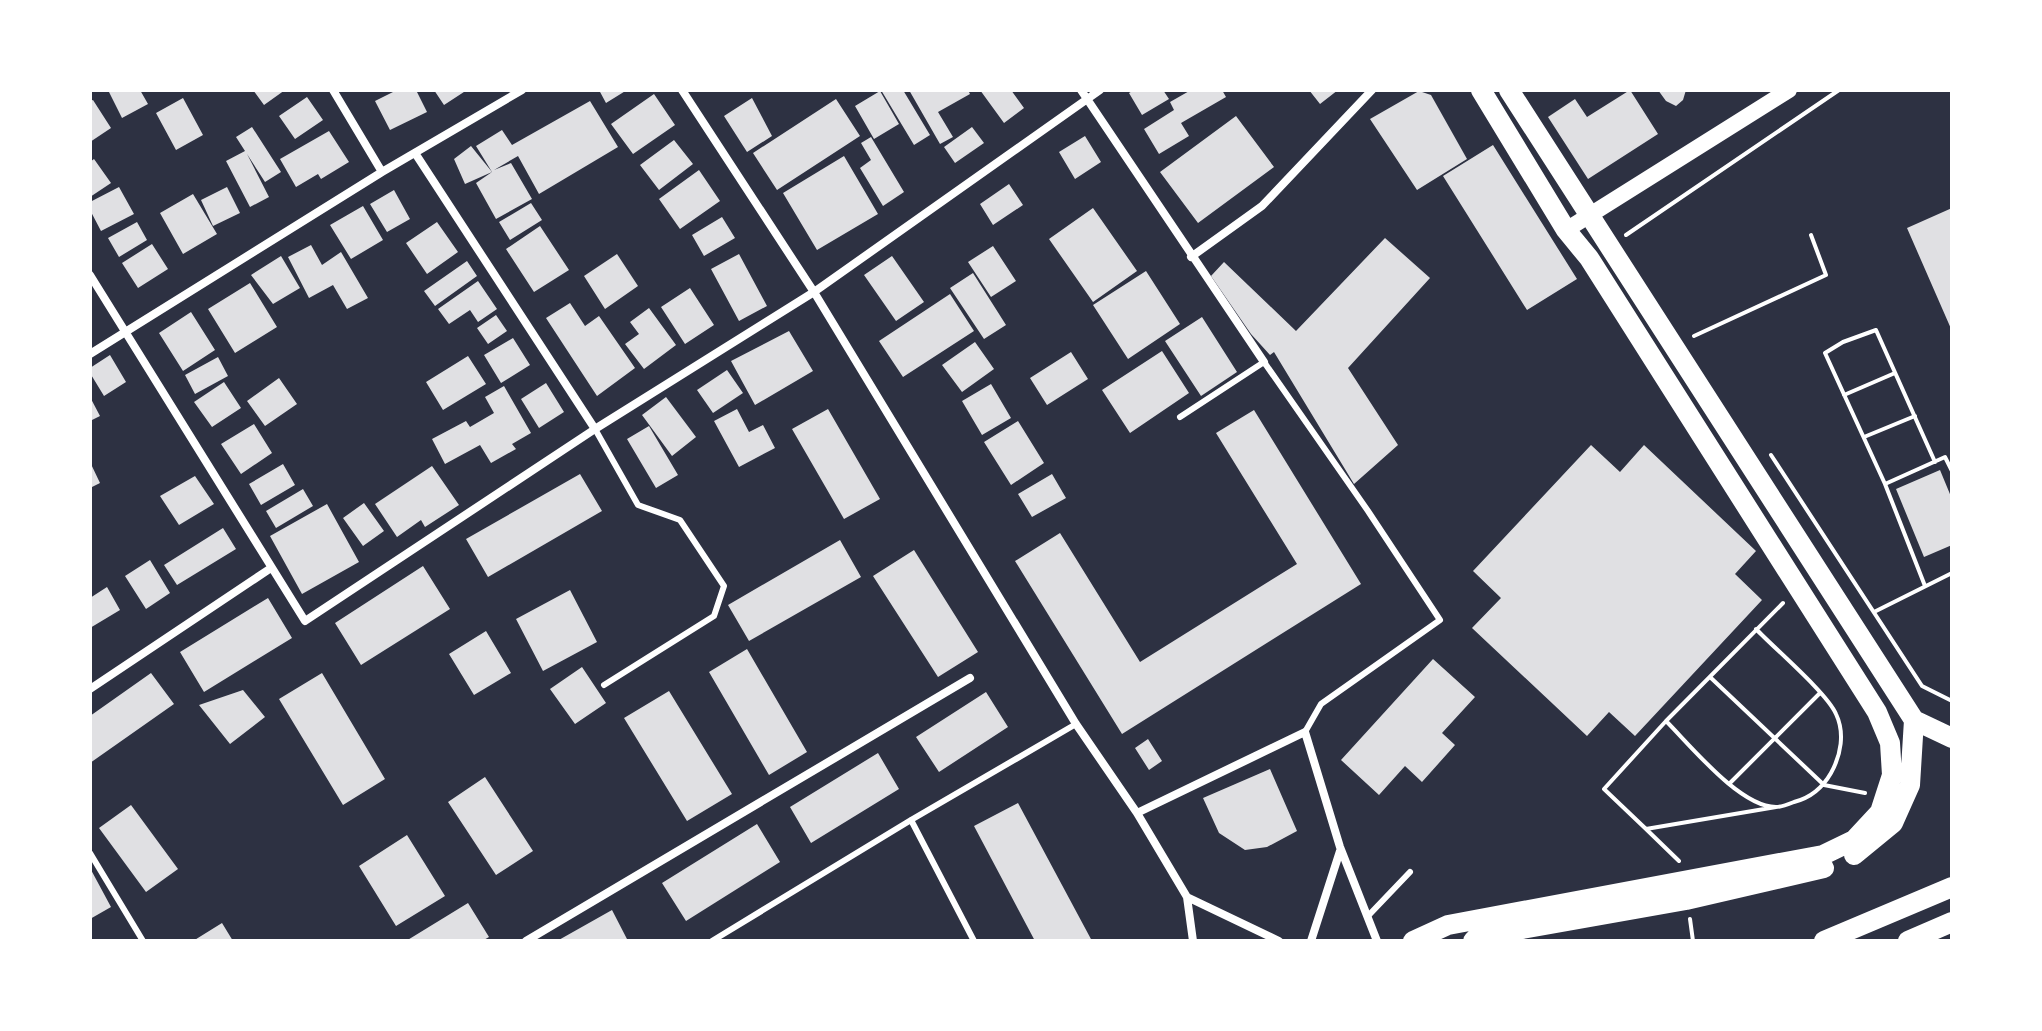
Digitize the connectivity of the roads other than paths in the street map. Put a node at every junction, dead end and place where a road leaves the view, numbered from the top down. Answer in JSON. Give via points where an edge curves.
{"nodes":[{"id":1,"x":333,"y":90,"type":"edge"},
{"id":2,"x":522,"y":90,"type":"edge"},
{"id":3,"x":682,"y":90,"type":"edge"},
{"id":4,"x":1081,"y":90,"type":"edge"},
{"id":5,"x":1100,"y":90,"type":"edge"},
{"id":6,"x":1372,"y":90,"type":"edge"},
{"id":7,"x":1481,"y":90,"type":"edge"},
{"id":8,"x":1509,"y":90,"type":"edge"},
{"id":9,"x":1789,"y":90,"type":"edge"},
{"id":10,"x":1087,"y":99,"type":"junction"},
{"id":11,"x":415,"y":153,"type":"junction"},
{"id":12,"x":382,"y":172,"type":"junction"},
{"id":13,"x":1587,"y":216,"type":"junction"},
{"id":14,"x":1566,"y":230,"type":"junction"},
{"id":15,"x":1191,"y":257,"type":"junction"},
{"id":16,"x":90,"y":275,"type":"edge"},
{"id":17,"x":814,"y":292,"type":"junction"},
{"id":18,"x":125,"y":334,"type":"junction"},
{"id":19,"x":90,"y":354,"type":"edge"},
{"id":20,"x":1264,"y":362,"type":"junction"},
{"id":21,"x":1180,"y":417,"type":"dead end"},
{"id":22,"x":595,"y":429,"type":"junction"},
{"id":23,"x":271,"y":568,"type":"junction"},
{"id":24,"x":970,"y":678,"type":"dead end"},
{"id":25,"x":604,"y":685,"type":"dead end"},
{"id":26,"x":90,"y":689,"type":"edge"},
{"id":27,"x":1914,"y":720,"type":"junction"},
{"id":28,"x":1076,"y":724,"type":"junction"},
{"id":29,"x":1305,"y":732,"type":"junction"},
{"id":30,"x":1952,"y":738,"type":"edge"},
{"id":31,"x":1137,"y":813,"type":"junction"},
{"id":32,"x":911,"y":820,"type":"junction"},
{"id":33,"x":1340,"y":847,"type":"junction"},
{"id":34,"x":90,"y":853,"type":"edge"},
{"id":35,"x":1410,"y":872,"type":"dead end"},
{"id":36,"x":1952,"y":887,"type":"edge"},
{"id":37,"x":1187,"y":897,"type":"junction"},
{"id":38,"x":1368,"y":916,"type":"junction"},
{"id":39,"x":1952,"y":922,"type":"edge"},
{"id":40,"x":143,"y":941,"type":"edge"},
{"id":41,"x":526,"y":941,"type":"edge"},
{"id":42,"x":712,"y":941,"type":"edge"},
{"id":43,"x":974,"y":941,"type":"edge"},
{"id":44,"x":1193,"y":941,"type":"edge"},
{"id":45,"x":1279,"y":941,"type":"edge"},
{"id":46,"x":1311,"y":941,"type":"edge"},
{"id":47,"x":1377,"y":941,"type":"edge"},
{"id":48,"x":1413,"y":941,"type":"edge"},
{"id":49,"x":1473,"y":941,"type":"edge"},
{"id":50,"x":1824,"y":941,"type":"edge"},
{"id":51,"x":1908,"y":941,"type":"edge"}],
"edges":[{"from":1,"to":12,"type":"street"},
{"from":2,"to":11,"type":"street"},
{"from":3,"to":17,"type":"street"},
{"from":4,"to":10,"type":"street"},
{"from":5,"to":10,"type":"street"},
{"from":6,"to":15,"type":"street","via":[[1262,206]]},
{"from":7,"to":14,"type":"main road"},
{"from":8,"to":13,"type":"main road"},
{"from":9,"to":13,"type":"main road"},
{"from":10,"to":15,"type":"street"},
{"from":10,"to":17,"type":"street"},
{"from":11,"to":12,"type":"street"},
{"from":11,"to":22,"type":"street"},
{"from":12,"to":18,"type":"street"},
{"from":13,"to":14,"type":"main road"},
{"from":13,"to":27,"type":"main road"},
{"from":14,"to":48,"type":"main road","via":[[1589,258],[1877,712],[1890,743],[1892,775],[1880,812],[1854,840],[1823,855],[1448,925]]},
{"from":15,"to":20,"type":"street"},
{"from":16,"to":18,"type":"street"},
{"from":17,"to":22,"type":"street"},
{"from":17,"to":28,"type":"street"},
{"from":18,"to":19,"type":"street"},
{"from":18,"to":23,"type":"street"},
{"from":20,"to":21,"type":"lane"},
{"from":20,"to":29,"type":"lane","via":[[1440,620],[1321,704]]},
{"from":22,"to":23,"type":"street","via":[[305,621]]},
{"from":22,"to":25,"type":"lane","via":[[638,505],[680,520],[724,586],[714,616]]},
{"from":23,"to":26,"type":"street"},
{"from":24,"to":41,"type":"street"},
{"from":27,"to":30,"type":"main road"},
{"from":27,"to":49,"type":"main road","via":[[1910,785],[1893,823],[1855,855],[1825,868],[1686,900]]},
{"from":28,"to":31,"type":"street"},
{"from":28,"to":32,"type":"lane"},
{"from":29,"to":31,"type":"street"},
{"from":29,"to":33,"type":"street"},
{"from":31,"to":37,"type":"street"},
{"from":32,"to":42,"type":"lane"},
{"from":32,"to":43,"type":"lane"},
{"from":33,"to":38,"type":"street"},
{"from":33,"to":46,"type":"street"},
{"from":34,"to":40,"type":"lane"},
{"from":35,"to":38,"type":"lane"},
{"from":36,"to":50,"type":"main road"},
{"from":37,"to":44,"type":"street"},
{"from":37,"to":45,"type":"street"},
{"from":38,"to":47,"type":"street"},
{"from":39,"to":51,"type":"main road"}]}
